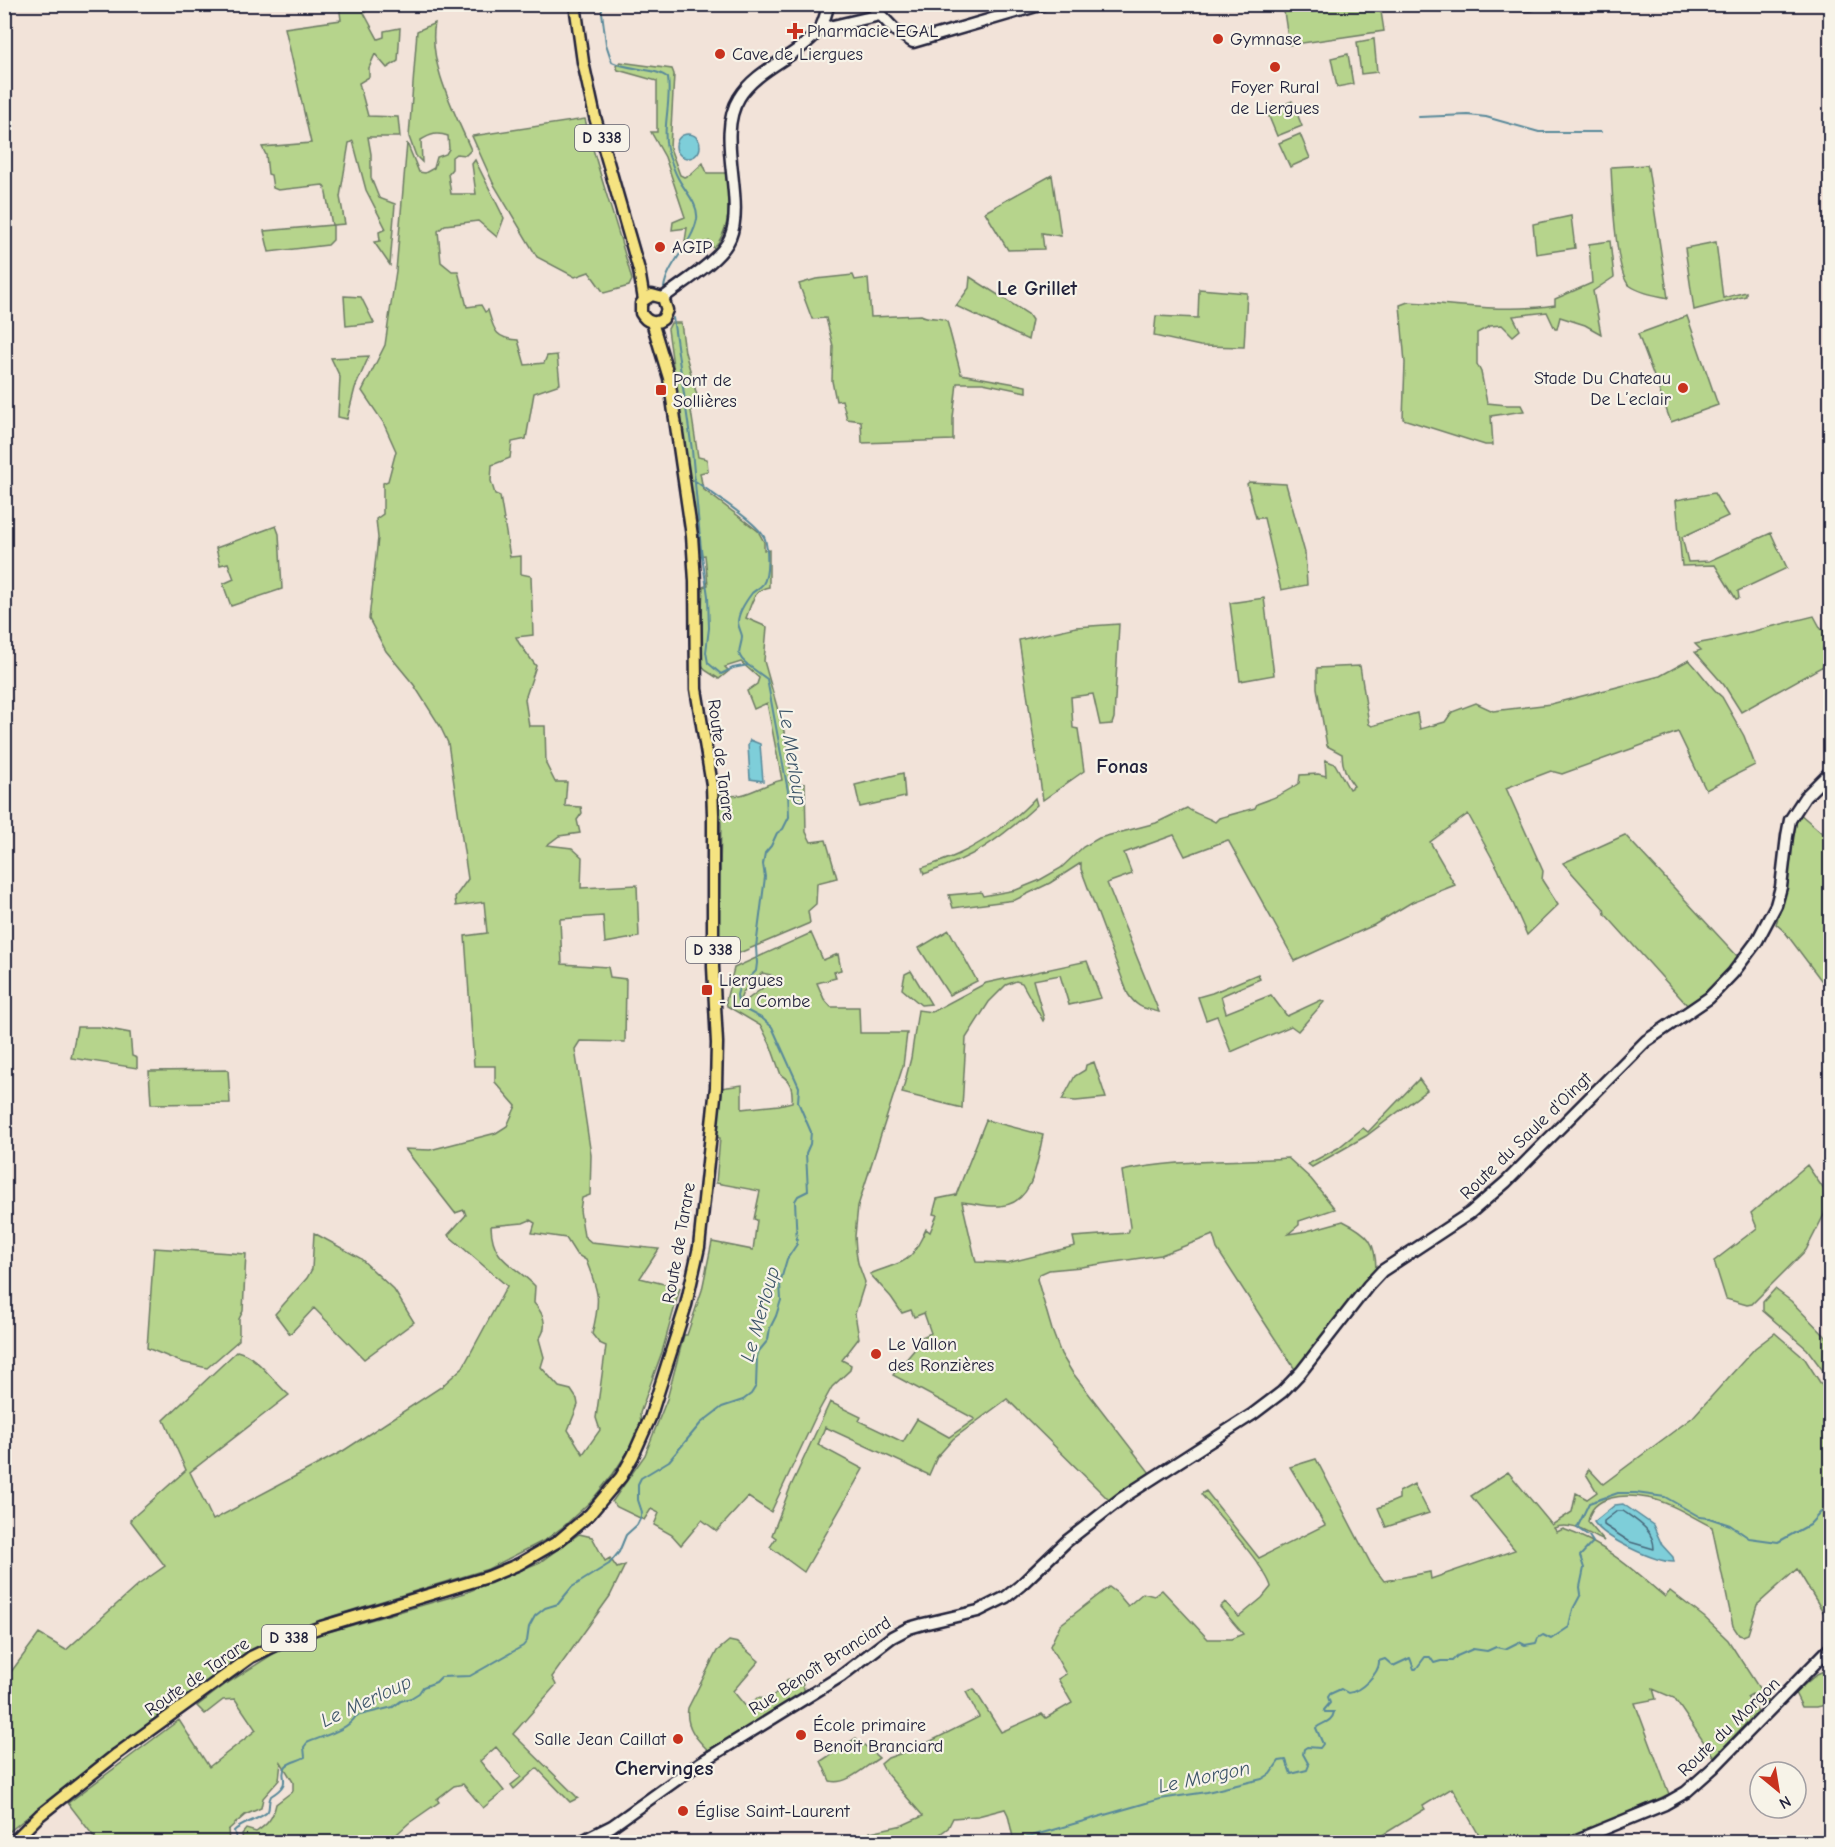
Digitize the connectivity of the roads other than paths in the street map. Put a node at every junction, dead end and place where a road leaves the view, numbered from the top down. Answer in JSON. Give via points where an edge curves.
{"nodes":[{"id":1,"x":575,"y":4,"type":"edge"},
{"id":2,"x":829,"y":4,"type":"edge"},
{"id":3,"x":870,"y":4,"type":"edge"},
{"id":4,"x":1043,"y":4,"type":"edge"},
{"id":5,"x":1512,"y":4,"type":"edge"},
{"id":6,"x":1530,"y":4,"type":"edge"},
{"id":7,"x":880,"y":15,"type":"junction"},
{"id":8,"x":820,"y":29,"type":"junction"},
{"id":9,"x":653,"y":298,"type":"junction"},
{"id":10,"x":656,"y":322,"type":"junction"},
{"id":11,"x":1830,"y":772,"type":"edge"},
{"id":12,"x":1137,"y":1487,"type":"joint"},
{"id":13,"x":1830,"y":1648,"type":"edge"},
{"id":14,"x":13,"y":1842,"type":"edge"},
{"id":15,"x":580,"y":1842,"type":"edge"},
{"id":16,"x":1572,"y":1842,"type":"edge"}],
"edges":[{"from":1,"to":9,"type":"main road","number":"D 338","via":[[595,117],[639,270]]},
{"from":2,"to":8,"type":"street"},
{"from":3,"to":7,"type":"street"},
{"from":4,"to":7,"type":"street","via":[[913,42]]},
{"from":5,"to":6,"type":"street"},
{"from":7,"to":8,"type":"street"},
{"from":8,"to":9,"type":"street","via":[[739,98],[730,126],[734,219],[730,238],[720,253]]},
{"from":9,"to":10,"type":"main road","via":[[668,310]]},
{"from":9,"to":10,"type":"main road","name":"Route de Tarare","via":[[640,309],[647,321]]},
{"from":10,"to":14,"type":"main road","name":"Route de Tarare","number":"D 338","via":[[669,378],[692,536],[696,690],[712,785],[717,1043],[700,1236],[691,1287],[659,1393],[633,1456],[601,1502],[550,1547],[488,1577],[321,1627],[251,1657],[117,1754],[40,1815]]},
{"from":11,"to":12,"type":"street","name":"Route du Saule d'Oingt","via":[[1805,797],[1791,820],[1781,887],[1768,924],[1710,998],[1646,1041],[1470,1214],[1382,1271],[1282,1392]]},
{"from":12,"to":15,"type":"street","name":"Rue Benoît Branciard","via":[[1067,1541],[1006,1597],[978,1611],[916,1626],[892,1637],[841,1676],[700,1762],[612,1826]]},
{"from":13,"to":16,"type":"street","name":"Route du Morgon","via":[[1686,1792]]}]}
